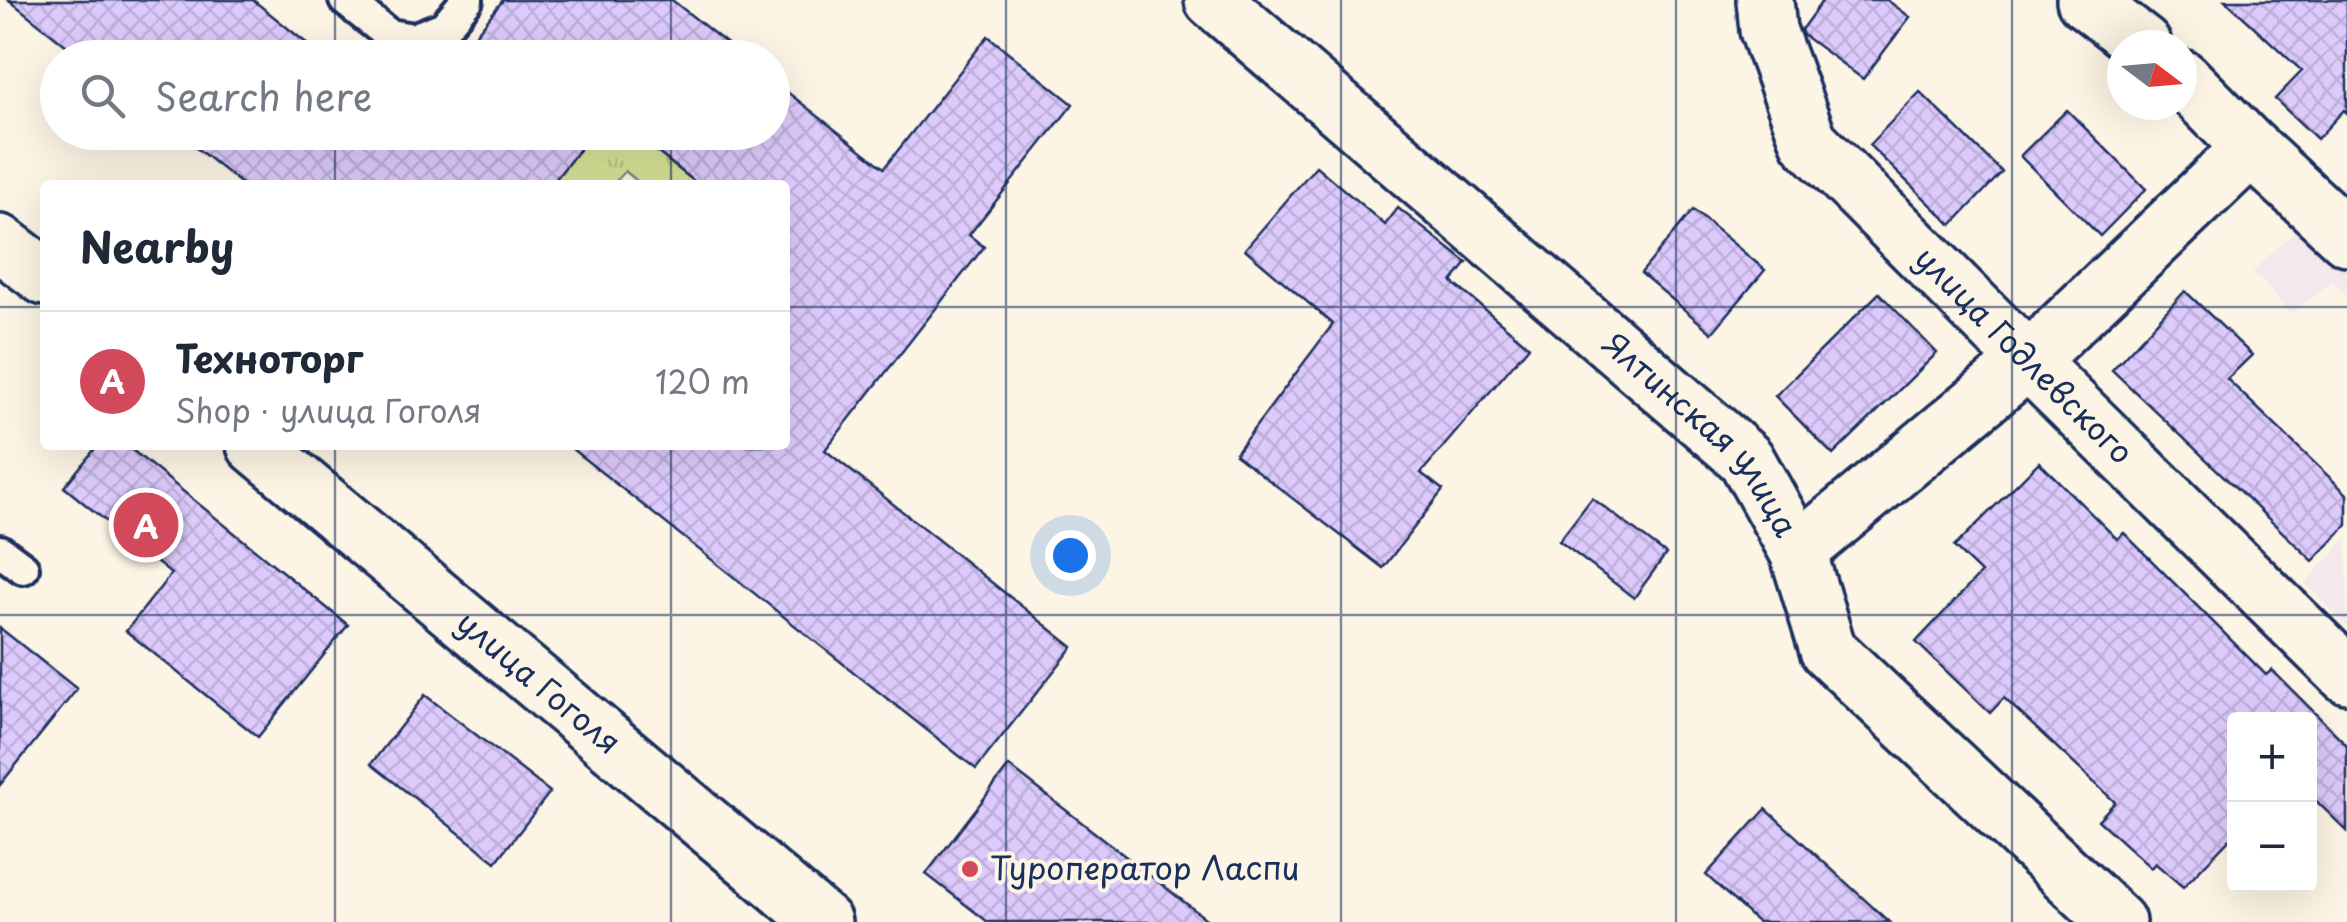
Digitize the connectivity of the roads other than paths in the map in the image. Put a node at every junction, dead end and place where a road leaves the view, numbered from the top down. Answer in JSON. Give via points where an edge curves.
{"nodes":[{"id":1,"x":345,"y":0,"type":"edge"},
{"id":2,"x":467,"y":0,"type":"edge"},
{"id":3,"x":1213,"y":0,"type":"edge"},
{"id":4,"x":1765,"y":0,"type":"edge"},
{"id":5,"x":2085,"y":0,"type":"edge"},
{"id":6,"x":2124,"y":30,"type":"edge"},
{"id":7,"x":2197,"y":93,"type":"edge"},
{"id":8,"x":2251,"y":148,"type":"junction"},
{"id":9,"x":2347,"y":237,"type":"edge"},
{"id":10,"x":0,"y":243,"type":"edge"},
{"id":11,"x":40,"y":273,"type":"edge"},
{"id":12,"x":2028,"y":362,"type":"junction"},
{"id":13,"x":261,"y":450,"type":"edge"},
{"id":14,"x":1798,"y":552,"type":"junction"},
{"id":15,"x":2347,"y":675,"type":"edge"},
{"id":16,"x":823,"y":922,"type":"edge"},
{"id":17,"x":2117,"y":922,"type":"edge"}],
"edges":[{"from":1,"to":2,"type":"lane","via":[[389,34],[412,39],[444,28]]},
{"from":3,"to":14,"type":"street","name":"Ялтинская улица","via":[[1746,458]]},
{"from":4,"to":12,"type":"street","name":"улица Годлевского","via":[[1768,30],[1809,140]]},
{"from":5,"to":6,"type":"street"},
{"from":7,"to":8,"type":"street"},
{"from":8,"to":9,"type":"street"},
{"from":8,"to":12,"type":"street"},
{"from":10,"to":11,"type":"street"},
{"from":12,"to":14,"type":"street"},
{"from":12,"to":15,"type":"street","name":"улица Годлевского"},
{"from":13,"to":16,"type":"street","name":"улица Гоголя"},
{"from":14,"to":17,"type":"street","name":"Ялтинская улица","via":[[1828,650]]}]}
